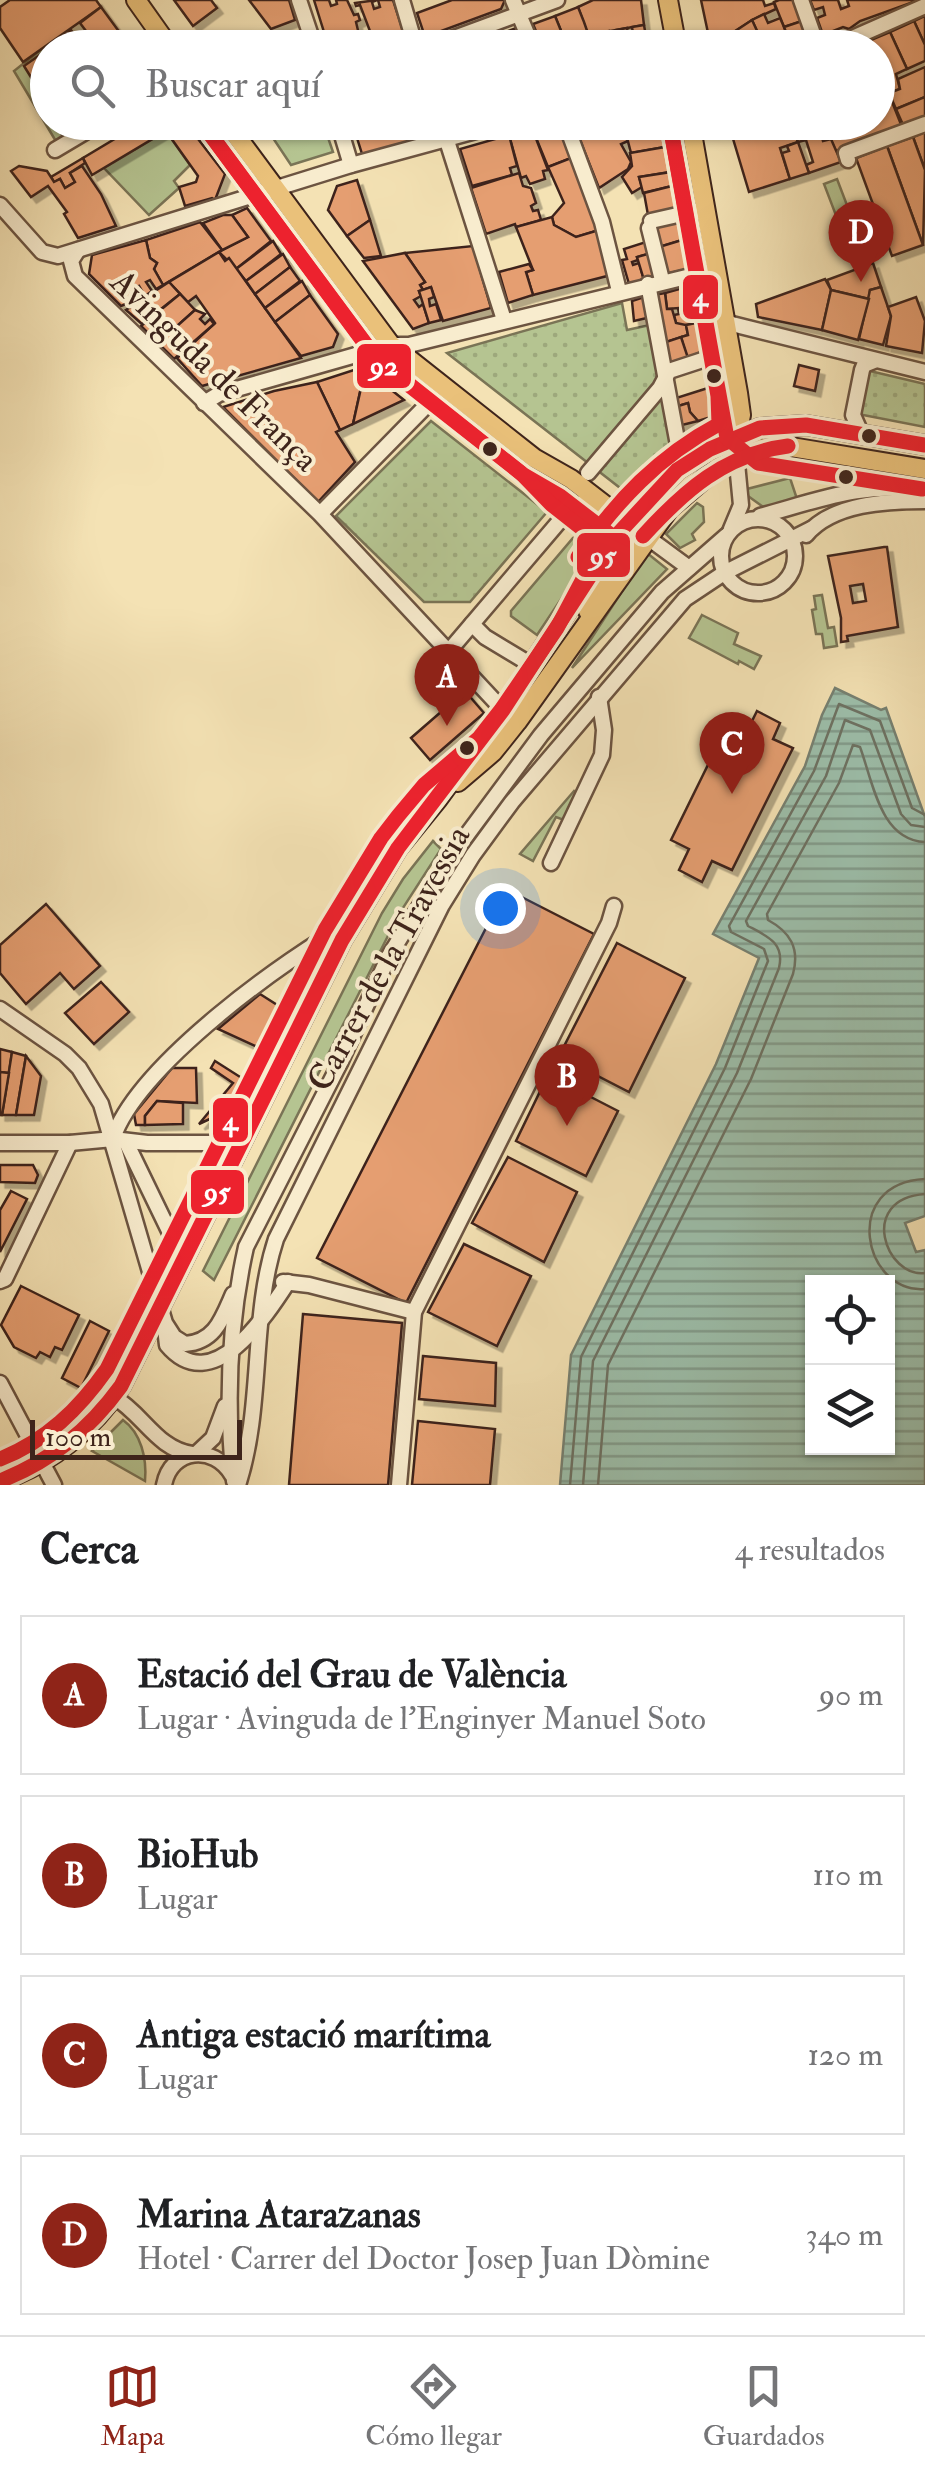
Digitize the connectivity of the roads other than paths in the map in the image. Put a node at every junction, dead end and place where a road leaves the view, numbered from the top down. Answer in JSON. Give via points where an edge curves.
{"nodes":[{"id":1,"x":136,"y":0,"type":"edge"},
{"id":2,"x":300,"y":0,"type":"edge"},
{"id":3,"x":402,"y":0,"type":"edge"},
{"id":4,"x":557,"y":0,"type":"edge"},
{"id":5,"x":668,"y":0,"type":"edge"},
{"id":6,"x":800,"y":0,"type":"edge"},
{"id":7,"x":925,"y":6,"type":"edge"},
{"id":8,"x":516,"y":7,"type":"edge"},
{"id":9,"x":157,"y":30,"type":"edge"},
{"id":10,"x":309,"y":30,"type":"edge"},
{"id":11,"x":411,"y":30,"type":"edge"},
{"id":12,"x":467,"y":30,"type":"edge"},
{"id":13,"x":674,"y":30,"type":"edge"},
{"id":14,"x":811,"y":30,"type":"edge"},
{"id":15,"x":871,"y":30,"type":"edge"},
{"id":16,"x":925,"y":124,"type":"edge"},
{"id":17,"x":895,"y":135,"type":"edge"},
{"id":18,"x":72,"y":140,"type":"edge"},
{"id":19,"x":239,"y":140,"type":"edge"},
{"id":20,"x":343,"y":140,"type":"edge"},
{"id":21,"x":447,"y":140,"type":"joint"},
{"id":22,"x":572,"y":140,"type":"edge"},
{"id":23,"x":693,"y":140,"type":"edge"},
{"id":24,"x":881,"y":140,"type":"edge"},
{"id":25,"x":56,"y":150,"type":"dead end"},
{"id":26,"x":848,"y":160,"type":"dead end"},
{"id":27,"x":351,"y":165,"type":"junction"},
{"id":28,"x":276,"y":190,"type":"junction"},
{"id":29,"x":0,"y":205,"type":"edge"},
{"id":30,"x":704,"y":208,"type":"junction"},
{"id":31,"x":78,"y":250,"type":"junction"},
{"id":32,"x":714,"y":270,"type":"junction"},
{"id":33,"x":655,"y":282,"type":"junction"},
{"id":34,"x":619,"y":291,"type":"junction"},
{"id":35,"x":504,"y":320,"type":"junction"},
{"id":36,"x":724,"y":322,"type":"junction"},
{"id":37,"x":391,"y":345,"type":"junction"},
{"id":38,"x":730,"y":351,"type":"junction"},
{"id":39,"x":874,"y":361,"type":"junction"},
{"id":40,"x":925,"y":372,"type":"edge"},
{"id":41,"x":664,"y":377,"type":"junction"},
{"id":42,"x":204,"y":403,"type":"junction"},
{"id":43,"x":422,"y":410,"type":"dead end"},
{"id":44,"x":741,"y":428,"type":"junction"},
{"id":45,"x":862,"y":433,"type":"junction"},
{"id":46,"x":678,"y":445,"type":"dead end"},
{"id":47,"x":925,"y":445,"type":"edge"},
{"id":48,"x":771,"y":446,"type":"junction"},
{"id":49,"x":534,"y":458,"type":"junction"},
{"id":50,"x":737,"y":458,"type":"junction"},
{"id":51,"x":925,"y":469,"type":"edge"},
{"id":52,"x":588,"y":473,"type":"dead end"},
{"id":53,"x":925,"y":492,"type":"edge"},
{"id":54,"x":925,"y":501,"type":"edge"},
{"id":55,"x":590,"y":509,"type":"junction"},
{"id":56,"x":322,"y":512,"type":"junction"},
{"id":57,"x":748,"y":520,"type":"junction"},
{"id":58,"x":622,"y":529,"type":"junction"},
{"id":59,"x":810,"y":529,"type":"junction"},
{"id":60,"x":728,"y":533,"type":"junction"},
{"id":61,"x":647,"y":538,"type":"junction"},
{"id":62,"x":790,"y":538,"type":"junction"},
{"id":63,"x":794,"y":563,"type":"junction"},
{"id":64,"x":689,"y":568,"type":"junction"},
{"id":65,"x":724,"y":573,"type":"junction"},
{"id":66,"x":743,"y":590,"type":"junction"},
{"id":67,"x":685,"y":599,"type":"junction"},
{"id":68,"x":472,"y":624,"type":"junction"},
{"id":69,"x":574,"y":638,"type":"junction"},
{"id":70,"x":621,"y":641,"type":"junction"},
{"id":71,"x":450,"y":651,"type":"junction"},
{"id":72,"x":533,"y":666,"type":"junction"},
{"id":73,"x":599,"y":697,"type":"junction"},
{"id":74,"x":503,"y":710,"type":"junction"},
{"id":75,"x":438,"y":799,"type":"junction"},
{"id":76,"x":551,"y":863,"type":"dead end"},
{"id":77,"x":614,"y":906,"type":"dead end"},
{"id":78,"x":354,"y":921,"type":"junction"},
{"id":79,"x":0,"y":1009,"type":"edge"},
{"id":80,"x":120,"y":1140,"type":"junction"},
{"id":81,"x":0,"y":1143,"type":"edge"},
{"id":82,"x":241,"y":1143,"type":"junction"},
{"id":83,"x":70,"y":1144,"type":"junction"},
{"id":84,"x":186,"y":1253,"type":"junction"},
{"id":85,"x":239,"y":1280,"type":"junction"},
{"id":86,"x":265,"y":1281,"type":"junction"},
{"id":87,"x":288,"y":1282,"type":"junction"},
{"id":88,"x":2,"y":1283,"type":"edge"},
{"id":89,"x":414,"y":1312,"type":"junction"},
{"id":90,"x":163,"y":1314,"type":"junction"},
{"id":91,"x":260,"y":1324,"type":"junction"},
{"id":92,"x":234,"y":1349,"type":"junction"},
{"id":93,"x":0,"y":1383,"type":"edge"},
{"id":94,"x":229,"y":1396,"type":"junction"},
{"id":95,"x":114,"y":1397,"type":"junction"},
{"id":96,"x":195,"y":1454,"type":"junction"},
{"id":97,"x":42,"y":1462,"type":"junction"},
{"id":98,"x":0,"y":1480,"type":"edge"},
{"id":99,"x":235,"y":1484,"type":"edge"},
{"id":100,"x":54,"y":1485,"type":"edge"},
{"id":101,"x":164,"y":1485,"type":"edge"},
{"id":102,"x":399,"y":1485,"type":"edge"}],
"edges":[{"from":1,"to":9,"type":"main road"},
{"from":2,"to":10,"type":"street"},
{"from":3,"to":11,"type":"street"},
{"from":4,"to":8,"type":"street"},
{"from":5,"to":13,"type":"main road"},
{"from":6,"to":14,"type":"street"},
{"from":7,"to":15,"type":"street"},
{"from":8,"to":12,"type":"street"},
{"from":16,"to":17,"type":"street"},
{"from":18,"to":25,"type":"street"},
{"from":19,"to":28,"type":"main road"},
{"from":20,"to":27,"type":"street"},
{"from":21,"to":27,"type":"street"},
{"from":21,"to":35,"type":"street"},
{"from":22,"to":34,"type":"street"},
{"from":23,"to":30,"type":"main road"},
{"from":24,"to":26,"type":"street","via":[[846,153]]},
{"from":27,"to":28,"type":"street"},
{"from":28,"to":31,"type":"street"},
{"from":28,"to":37,"type":"main road"},
{"from":29,"to":31,"type":"street","name":"Avinguda de França","via":[[42,252]]},
{"from":30,"to":32,"type":"main road"},
{"from":30,"to":33,"type":"street","via":[[650,224]]},
{"from":31,"to":42,"type":"street","name":"Avinguda de França","via":[[71,261],[75,276]]},
{"from":32,"to":33,"type":"street"},
{"from":32,"to":36,"type":"main road"},
{"from":33,"to":34,"type":"street"},
{"from":33,"to":41,"type":"street"},
{"from":34,"to":35,"type":"street"},
{"from":35,"to":37,"type":"street"},
{"from":36,"to":38,"type":"main road"},
{"from":36,"to":39,"type":"street"},
{"from":37,"to":42,"type":"street"},
{"from":37,"to":49,"type":"main road"},
{"from":38,"to":41,"type":"street"},
{"from":38,"to":44,"type":"main road"},
{"from":39,"to":40,"type":"street"},
{"from":39,"to":45,"type":"street","via":[[862,370],[853,415]]},
{"from":41,"to":46,"type":"street"},
{"from":41,"to":52,"type":"street"},
{"from":42,"to":56,"type":"street","name":"Avinguda de França"},
{"from":43,"to":56,"type":"street"},
{"from":44,"to":45,"type":"main road","via":[[806,425]]},
{"from":44,"to":48,"type":"main road"},
{"from":44,"to":50,"type":"street"},
{"from":44,"to":58,"type":"main road","via":[[678,470]]},
{"from":45,"to":47,"type":"main road"},
{"from":48,"to":50,"type":"main road"},
{"from":48,"to":51,"type":"main road"},
{"from":49,"to":55,"type":"main road"},
{"from":49,"to":58,"type":"main road","via":[[571,479]]},
{"from":50,"to":60,"type":"street","via":[[741,506]]},
{"from":50,"to":61,"type":"main road","via":[[694,484]]},
{"from":53,"to":57,"type":"street","via":[[875,487]]},
{"from":54,"to":59,"type":"street","via":[[872,504]]},
{"from":55,"to":58,"type":"main road"},
{"from":55,"to":68,"type":"street","via":[[569,510]]},
{"from":56,"to":71,"type":"street","name":"Avinguda de França"},
{"from":57,"to":60,"type":"street"},
{"from":57,"to":62,"type":"street","via":[[772,522]]},
{"from":58,"to":61,"type":"street"},
{"from":58,"to":69,"type":"main road","via":[[618,556]]},
{"from":58,"to":72,"type":"main road"},
{"from":59,"to":62,"type":"street"},
{"from":59,"to":63,"type":"street"},
{"from":60,"to":64,"type":"street"},
{"from":60,"to":65,"type":"street","via":[[720,561]]},
{"from":61,"to":64,"type":"street"},
{"from":61,"to":69,"type":"main road"},
{"from":62,"to":63,"type":"street"},
{"from":62,"to":65,"type":"street"},
{"from":63,"to":66,"type":"street","via":[[775,589]]},
{"from":64,"to":70,"type":"street"},
{"from":65,"to":66,"type":"street"},
{"from":65,"to":67,"type":"street"},
{"from":66,"to":67,"type":"street","via":[[714,588]]},
{"from":67,"to":70,"type":"street"},
{"from":67,"to":73,"type":"street","name":"Carrer de la Travessia"},
{"from":68,"to":71,"type":"street"},
{"from":68,"to":72,"type":"street"},
{"from":69,"to":75,"type":"main road","via":[[494,752]]},
{"from":70,"to":85,"type":"street","via":[[508,776],[424,896],[265,1204]]},
{"from":71,"to":74,"type":"street","name":"Avinguda de França"},
{"from":72,"to":74,"type":"main road"},
{"from":73,"to":76,"type":"street","via":[[602,755]]},
{"from":73,"to":86,"type":"street","name":"Carrer de la Travessia","via":[[512,802],[442,905],[299,1187]]},
{"from":74,"to":75,"type":"main road"},
{"from":75,"to":78,"type":"main road","via":[[398,848]]},
{"from":77,"to":89,"type":"street"},
{"from":78,"to":80,"type":"street","via":[[304,950],[175,1052],[119,1122]]},
{"from":78,"to":82,"type":"main road"},
{"from":79,"to":80,"type":"street","via":[[79,1068]]},
{"from":80,"to":82,"type":"street"},
{"from":80,"to":83,"type":"street"},
{"from":80,"to":84,"type":"street"},
{"from":80,"to":90,"type":"street","via":[[129,1208]]},
{"from":81,"to":83,"type":"street"},
{"from":82,"to":84,"type":"main road"},
{"from":83,"to":88,"type":"street"},
{"from":84,"to":90,"type":"main road"},
{"from":85,"to":90,"type":"street","via":[[206,1339],[179,1342]]},
{"from":85,"to":92,"type":"street"},
{"from":86,"to":87,"type":"street"},
{"from":86,"to":91,"type":"street","name":"Carrer de la Travessia"},
{"from":87,"to":89,"type":"street"},
{"from":87,"to":91,"type":"street"},
{"from":89,"to":102,"type":"street"},
{"from":90,"to":92,"type":"street","via":[[166,1344],[174,1354],[191,1361]]},
{"from":90,"to":95,"type":"main road"},
{"from":91,"to":92,"type":"street"},
{"from":91,"to":99,"type":"street","name":"Carrer de la Travessia","via":[[248,1454]]},
{"from":92,"to":94,"type":"street"},
{"from":93,"to":97,"type":"street"},
{"from":94,"to":96,"type":"street","via":[[213,1438]]},
{"from":94,"to":99,"type":"street"},
{"from":95,"to":96,"type":"street","via":[[164,1444]]},
{"from":95,"to":97,"type":"main road","via":[[85,1430]]},
{"from":96,"to":99,"type":"street","via":[[220,1460]]},
{"from":96,"to":101,"type":"street","via":[[172,1466]]},
{"from":97,"to":98,"type":"main road"},
{"from":97,"to":100,"type":"street"}]}
